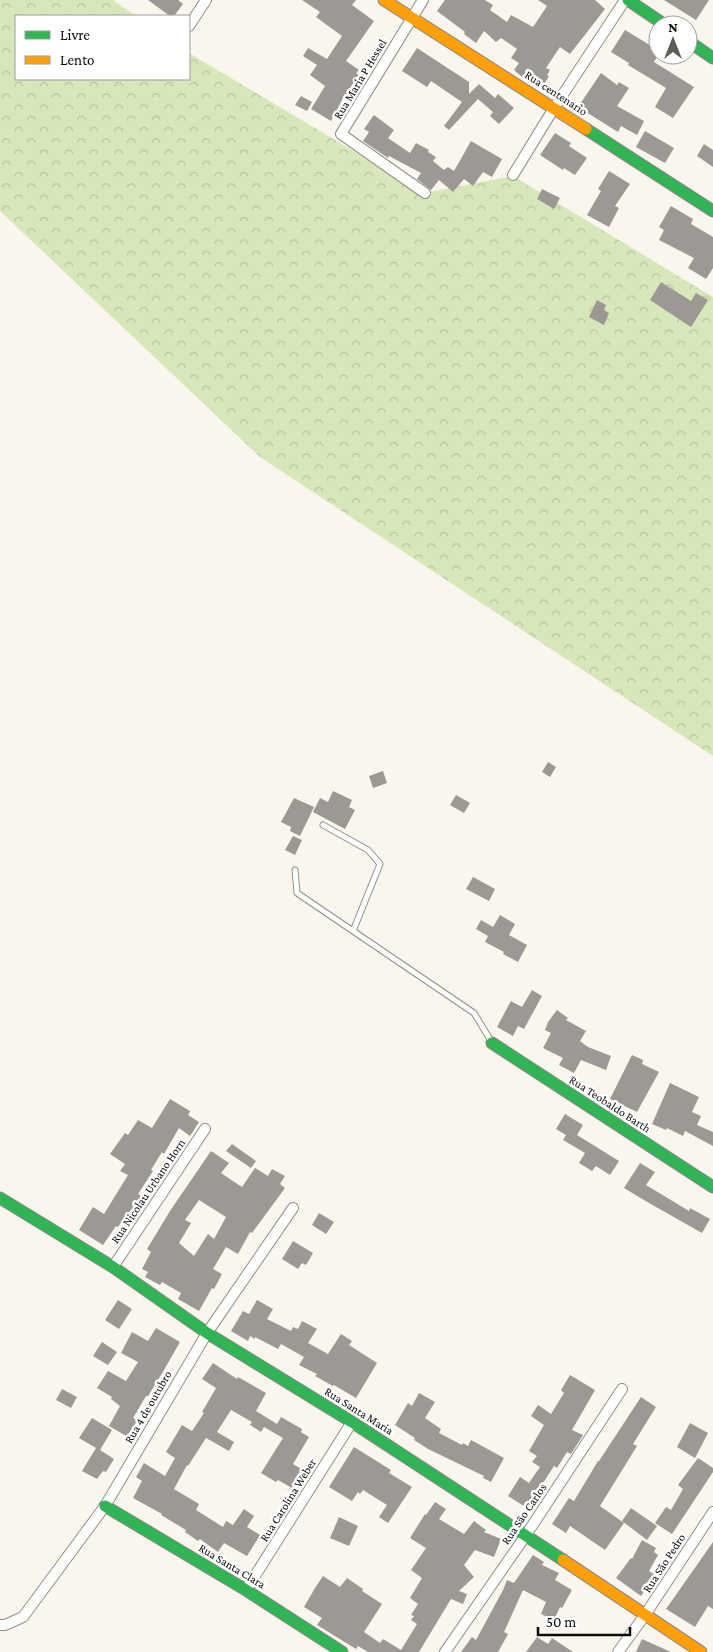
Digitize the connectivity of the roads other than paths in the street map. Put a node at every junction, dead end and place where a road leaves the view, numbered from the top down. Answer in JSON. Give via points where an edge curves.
{"nodes":[{"id":1,"x":206,"y":0,"type":"edge"},
{"id":2,"x":384,"y":0,"type":"edge"},
{"id":3,"x":423,"y":0,"type":"edge"},
{"id":4,"x":627,"y":0,"type":"edge"},
{"id":5,"x":650,"y":15,"type":"edge"},
{"id":6,"x":411,"y":18,"type":"junction"},
{"id":7,"x":190,"y":24,"type":"edge"},
{"id":8,"x":698,"y":48,"type":"edge"},
{"id":9,"x":713,"y":58,"type":"edge"},
{"id":10,"x":554,"y":108,"type":"junction"},
{"id":11,"x":513,"y":175,"type":"dead end"},
{"id":12,"x":425,"y":193,"type":"dead end"},
{"id":13,"x":713,"y":212,"type":"edge"},
{"id":14,"x":323,"y":825,"type":"dead end"},
{"id":15,"x":295,"y":870,"type":"dead end"},
{"id":16,"x":353,"y":931,"type":"junction"},
{"id":17,"x":492,"y":1043,"type":"joint"},
{"id":18,"x":205,"y":1129,"type":"dead end"},
{"id":19,"x":713,"y":1187,"type":"edge"},
{"id":20,"x":0,"y":1198,"type":"edge"},
{"id":21,"x":293,"y":1208,"type":"dead end"},
{"id":22,"x":113,"y":1267,"type":"junction"},
{"id":23,"x":207,"y":1333,"type":"junction"},
{"id":24,"x":622,"y":1389,"type":"dead end"},
{"id":25,"x":352,"y":1422,"type":"junction"},
{"id":26,"x":105,"y":1506,"type":"junction"},
{"id":27,"x":713,"y":1512,"type":"edge"},
{"id":28,"x":526,"y":1535,"type":"junction"},
{"id":29,"x":246,"y":1590,"type":"junction"},
{"id":30,"x":645,"y":1615,"type":"junction"},
{"id":31,"x":0,"y":1625,"type":"edge"},
{"id":32,"x":342,"y":1652,"type":"edge"},
{"id":33,"x":445,"y":1652,"type":"edge"},
{"id":34,"x":618,"y":1652,"type":"edge"},
{"id":35,"x":701,"y":1652,"type":"edge"}],
"edges":[{"from":1,"to":7,"type":"street"},
{"from":2,"to":6,"type":"street","name":"Rua centenario"},
{"from":3,"to":6,"type":"street","name":"Rua Maria P Hessel"},
{"from":4,"to":5,"type":"street"},
{"from":4,"to":10,"type":"street"},
{"from":6,"to":10,"type":"street","name":"Rua centenario"},
{"from":6,"to":12,"type":"street","name":"Rua Maria P Hessel","via":[[341,134]]},
{"from":8,"to":9,"type":"street"},
{"from":10,"to":11,"type":"street"},
{"from":10,"to":13,"type":"street","name":"Rua centenario"},
{"from":14,"to":16,"type":"lane","via":[[368,850],[380,864]]},
{"from":15,"to":16,"type":"lane","via":[[297,893]]},
{"from":16,"to":17,"type":"lane","via":[[474,1013]]},
{"from":17,"to":19,"type":"street","name":"Rua Teobaldo Barth"},
{"from":18,"to":22,"type":"street","name":"Rua Nicolau Urbano Horn"},
{"from":20,"to":22,"type":"street","name":"Rua Santa Maria"},
{"from":21,"to":23,"type":"street","name":"Rua 4 de outubro"},
{"from":22,"to":23,"type":"street","name":"Rua Santa Maria"},
{"from":23,"to":25,"type":"street","name":"Rua Santa Maria"},
{"from":23,"to":26,"type":"street","name":"Rua 4 de outubro"},
{"from":24,"to":28,"type":"street","name":"Rua São Carlos"},
{"from":25,"to":28,"type":"street","name":"Rua Santa Maria"},
{"from":25,"to":29,"type":"street","name":"Rua Carolina Weber"},
{"from":26,"to":29,"type":"street","name":"Rua Santa Clara"},
{"from":26,"to":31,"type":"street","name":"Rua 4 de outubro","via":[[23,1618]]},
{"from":27,"to":30,"type":"street","name":"Rua São Pedro"},
{"from":28,"to":30,"type":"street","name":"Rua Santa Maria"},
{"from":28,"to":33,"type":"street","name":"Rua São Carlos"},
{"from":29,"to":32,"type":"street","name":"Rua Santa Clara"},
{"from":30,"to":34,"type":"street","name":"Rua São Pedro"},
{"from":30,"to":35,"type":"street","name":"Rua Santa Maria"}]}
